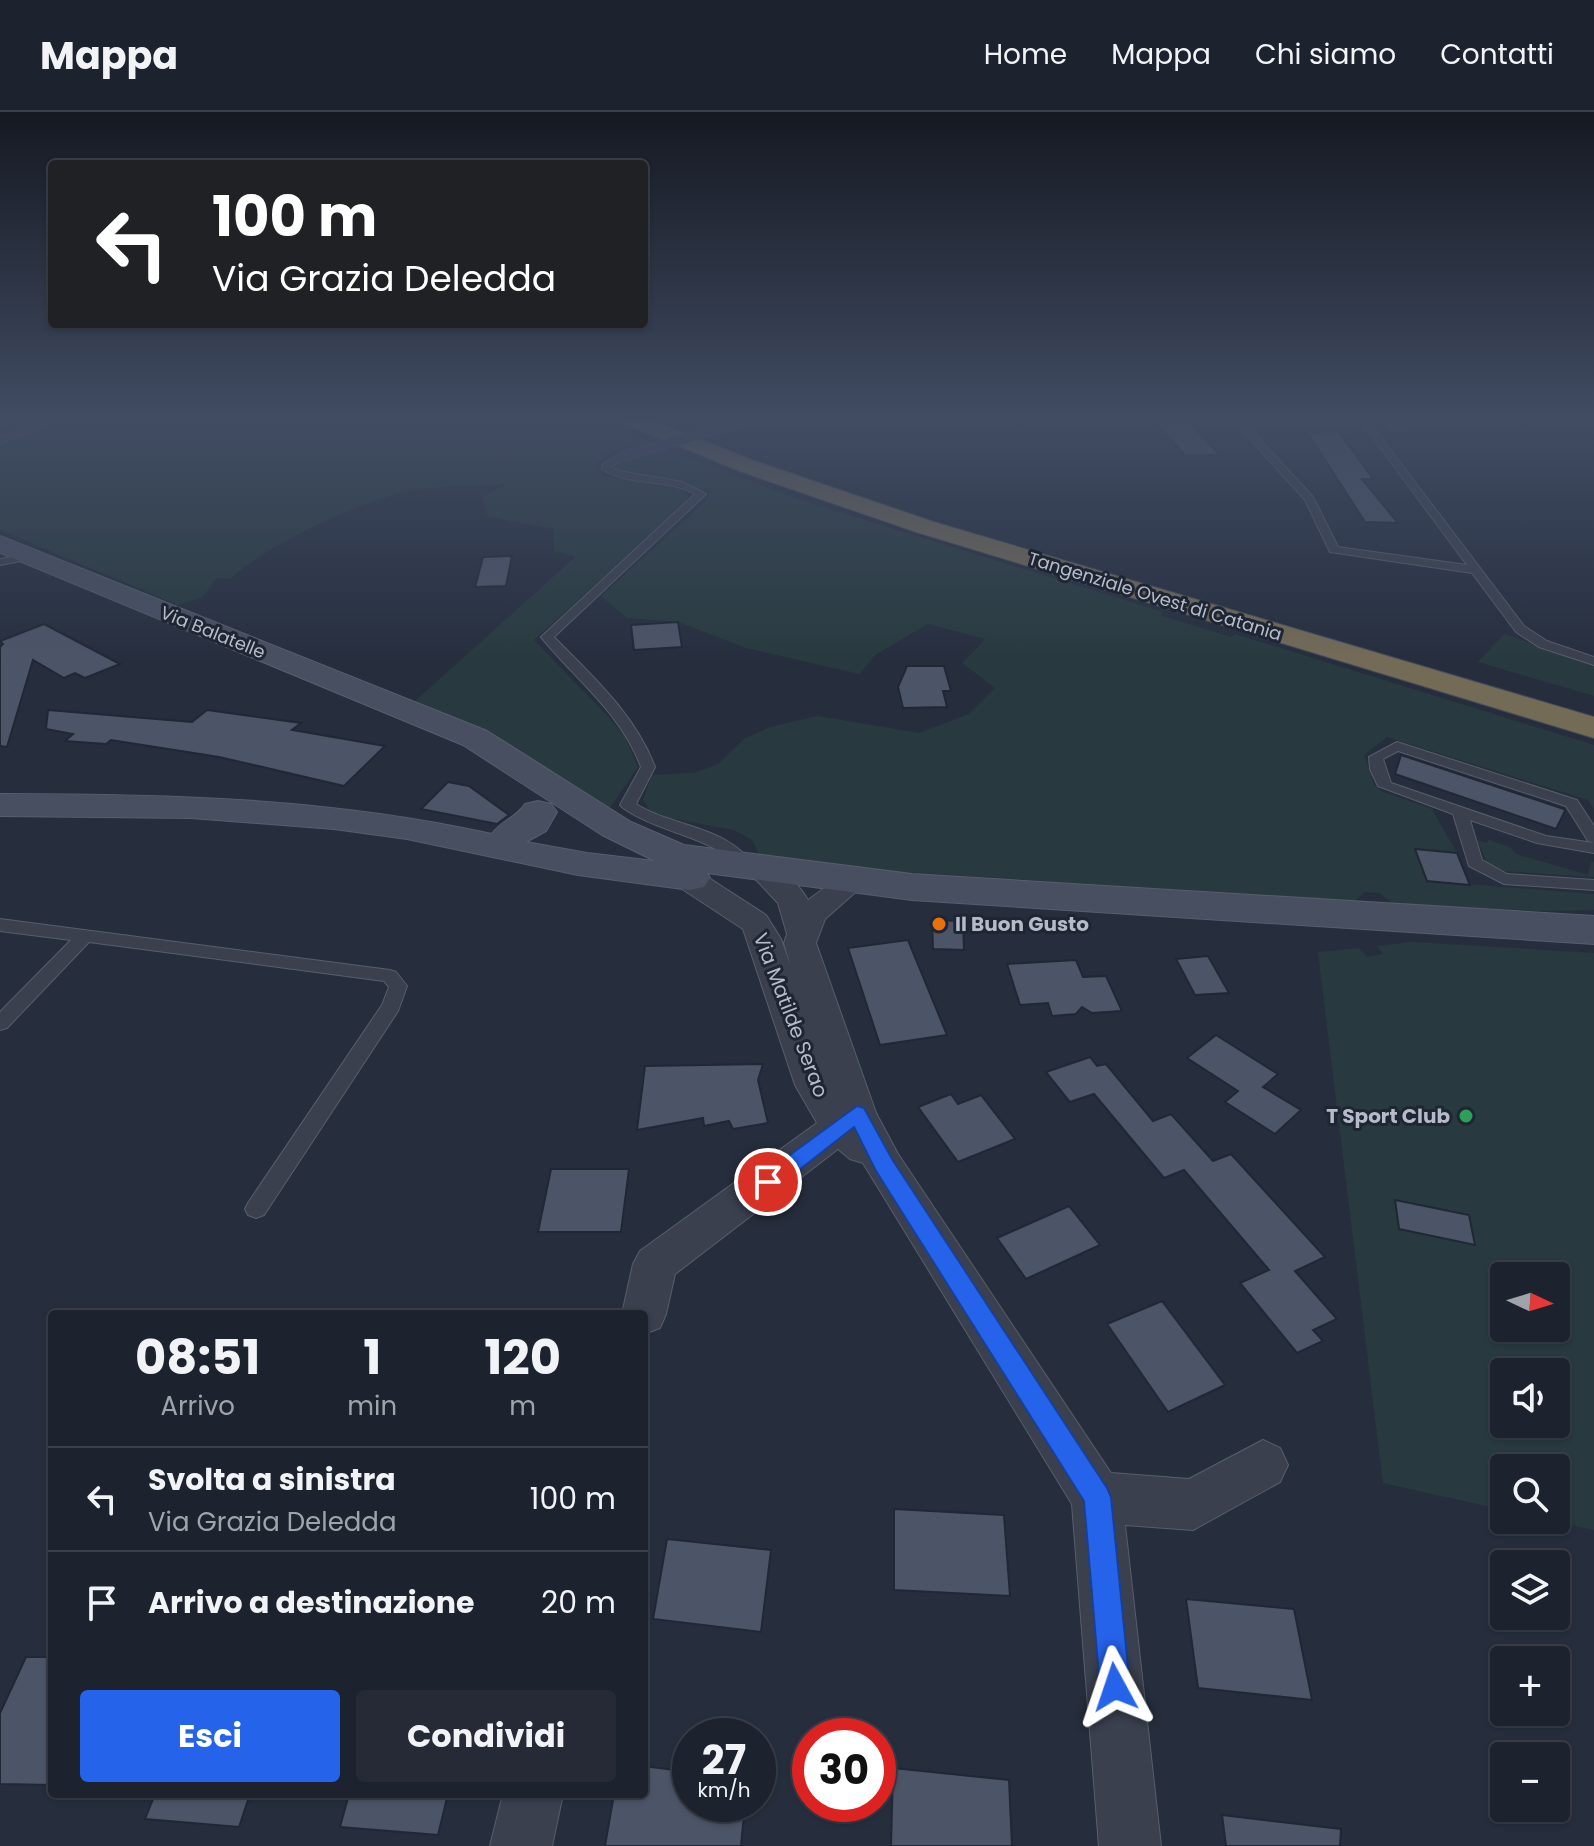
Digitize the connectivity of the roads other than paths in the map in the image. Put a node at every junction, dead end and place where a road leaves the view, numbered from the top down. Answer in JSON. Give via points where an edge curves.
{"nodes":[{"id":1,"x":695,"y":500,"type":"edge"},
{"id":2,"x":842,"y":500,"type":"edge"},
{"id":3,"x":887,"y":500,"type":"edge"},
{"id":4,"x":1309,"y":500,"type":"edge"},
{"id":5,"x":1424,"y":500,"type":"edge"},
{"id":6,"x":0,"y":549,"type":"edge"},
{"id":7,"x":1476,"y":570,"type":"junction"},
{"id":8,"x":1594,"y":661,"type":"edge"},
{"id":9,"x":1594,"y":709,"type":"edge"},
{"id":10,"x":425,"y":720,"type":"junction"},
{"id":11,"x":1594,"y":728,"type":"edge"},
{"id":12,"x":0,"y":805,"type":"edge"},
{"id":13,"x":1460,"y":812,"type":"junction"},
{"id":14,"x":524,"y":824,"type":"junction"},
{"id":15,"x":415,"y":829,"type":"junction"},
{"id":16,"x":620,"y":830,"type":"junction"},
{"id":17,"x":1594,"y":838,"type":"edge"},
{"id":18,"x":1543,"y":840,"type":"junction"},
{"id":19,"x":1594,"y":848,"type":"edge"},
{"id":20,"x":579,"y":855,"type":"junction"},
{"id":21,"x":1594,"y":855,"type":"edge"},
{"id":22,"x":787,"y":877,"type":"junction"},
{"id":23,"x":687,"y":878,"type":"junction"},
{"id":24,"x":1594,"y":885,"type":"edge"},
{"id":25,"x":755,"y":922,"type":"junction"},
{"id":26,"x":0,"y":925,"type":"edge"},
{"id":27,"x":1594,"y":930,"type":"edge"},
{"id":28,"x":802,"y":932,"type":"junction"},
{"id":29,"x":83,"y":938,"type":"junction"},
{"id":30,"x":0,"y":1023,"type":"edge"},
{"id":31,"x":848,"y":1121,"type":"junction"},
{"id":32,"x":256,"y":1209,"type":"dead end"},
{"id":33,"x":645,"y":1310,"type":"edge"},
{"id":34,"x":1263,"y":1465,"type":"dead end"},
{"id":35,"x":1097,"y":1497,"type":"junction"},
{"id":36,"x":532,"y":1798,"type":"edge"},
{"id":37,"x":521,"y":1846,"type":"edge"},
{"id":38,"x":1130,"y":1846,"type":"edge"}],
"edges":[{"from":1,"to":22,"type":"lane","bridge":true,"via":[[547,637],[635,734],[645,754],[648,767],[628,805],[653,821],[721,842],[738,856]]},
{"from":2,"to":11,"type":"highway","name":"Tangenziale Ovest di Catania"},
{"from":3,"to":9,"type":"highway","name":"Tangenziale Ovest di Catania"},
{"from":4,"to":7,"type":"lane","via":[[1334,550]]},
{"from":5,"to":7,"type":"lane"},
{"from":6,"to":10,"type":"main road","name":"Via Balatelle","via":[[32,556]]},
{"from":7,"to":8,"type":"lane","via":[[1520,629]]},
{"from":10,"to":14,"type":"main road","via":[[471,751]]},
{"from":10,"to":16,"type":"main road","via":[[475,738]]},
{"from":12,"to":15,"type":"main road","via":[[211,808]]},
{"from":13,"to":17,"type":"lane","via":[[1385,786],[1376,757],[1397,746],[1572,803]]},
{"from":13,"to":18,"type":"lane"},
{"from":13,"to":24,"type":"lane","via":[[1475,863],[1504,879]]},
{"from":14,"to":15,"type":"main road"},
{"from":14,"to":20,"type":"main road"},
{"from":15,"to":20,"type":"main road","via":[[539,857]]},
{"from":16,"to":20,"type":"main road","via":[[629,844],[624,853],[607,862]]},
{"from":16,"to":22,"type":"main road","via":[[672,854]]},
{"from":18,"to":19,"type":"lane"},
{"from":18,"to":21,"type":"lane"},
{"from":20,"to":23,"type":"main road"},
{"from":22,"to":23,"type":"main road"},
{"from":22,"to":25,"type":"street","via":[[762,898]]},
{"from":22,"to":27,"type":"main road"},
{"from":22,"to":28,"type":"street"},
{"from":22,"to":28,"type":"street","name":"Via Matilde Serao","via":[[811,914]]},
{"from":23,"to":25,"type":"street","name":"Via Matilde Serao"},
{"from":25,"to":31,"type":"street","name":"Via Matilde Serao","via":[[814,1085]]},
{"from":26,"to":29,"type":"lane"},
{"from":28,"to":31,"type":"street","name":"Via Matilde Serao","via":[[800,943]]},
{"from":29,"to":30,"type":"lane"},
{"from":29,"to":32,"type":"lane","via":[[390,976],[398,986],[391,1006]]},
{"from":31,"to":33,"type":"street","via":[[655,1264]]},
{"from":31,"to":35,"type":"street","name":"Via Matilde Serao","via":[[884,1165]]},
{"from":34,"to":35,"type":"street","via":[[1193,1505]]},
{"from":35,"to":38,"type":"street","name":"Via Matilde Serao"},
{"from":36,"to":37,"type":"street"}]}
